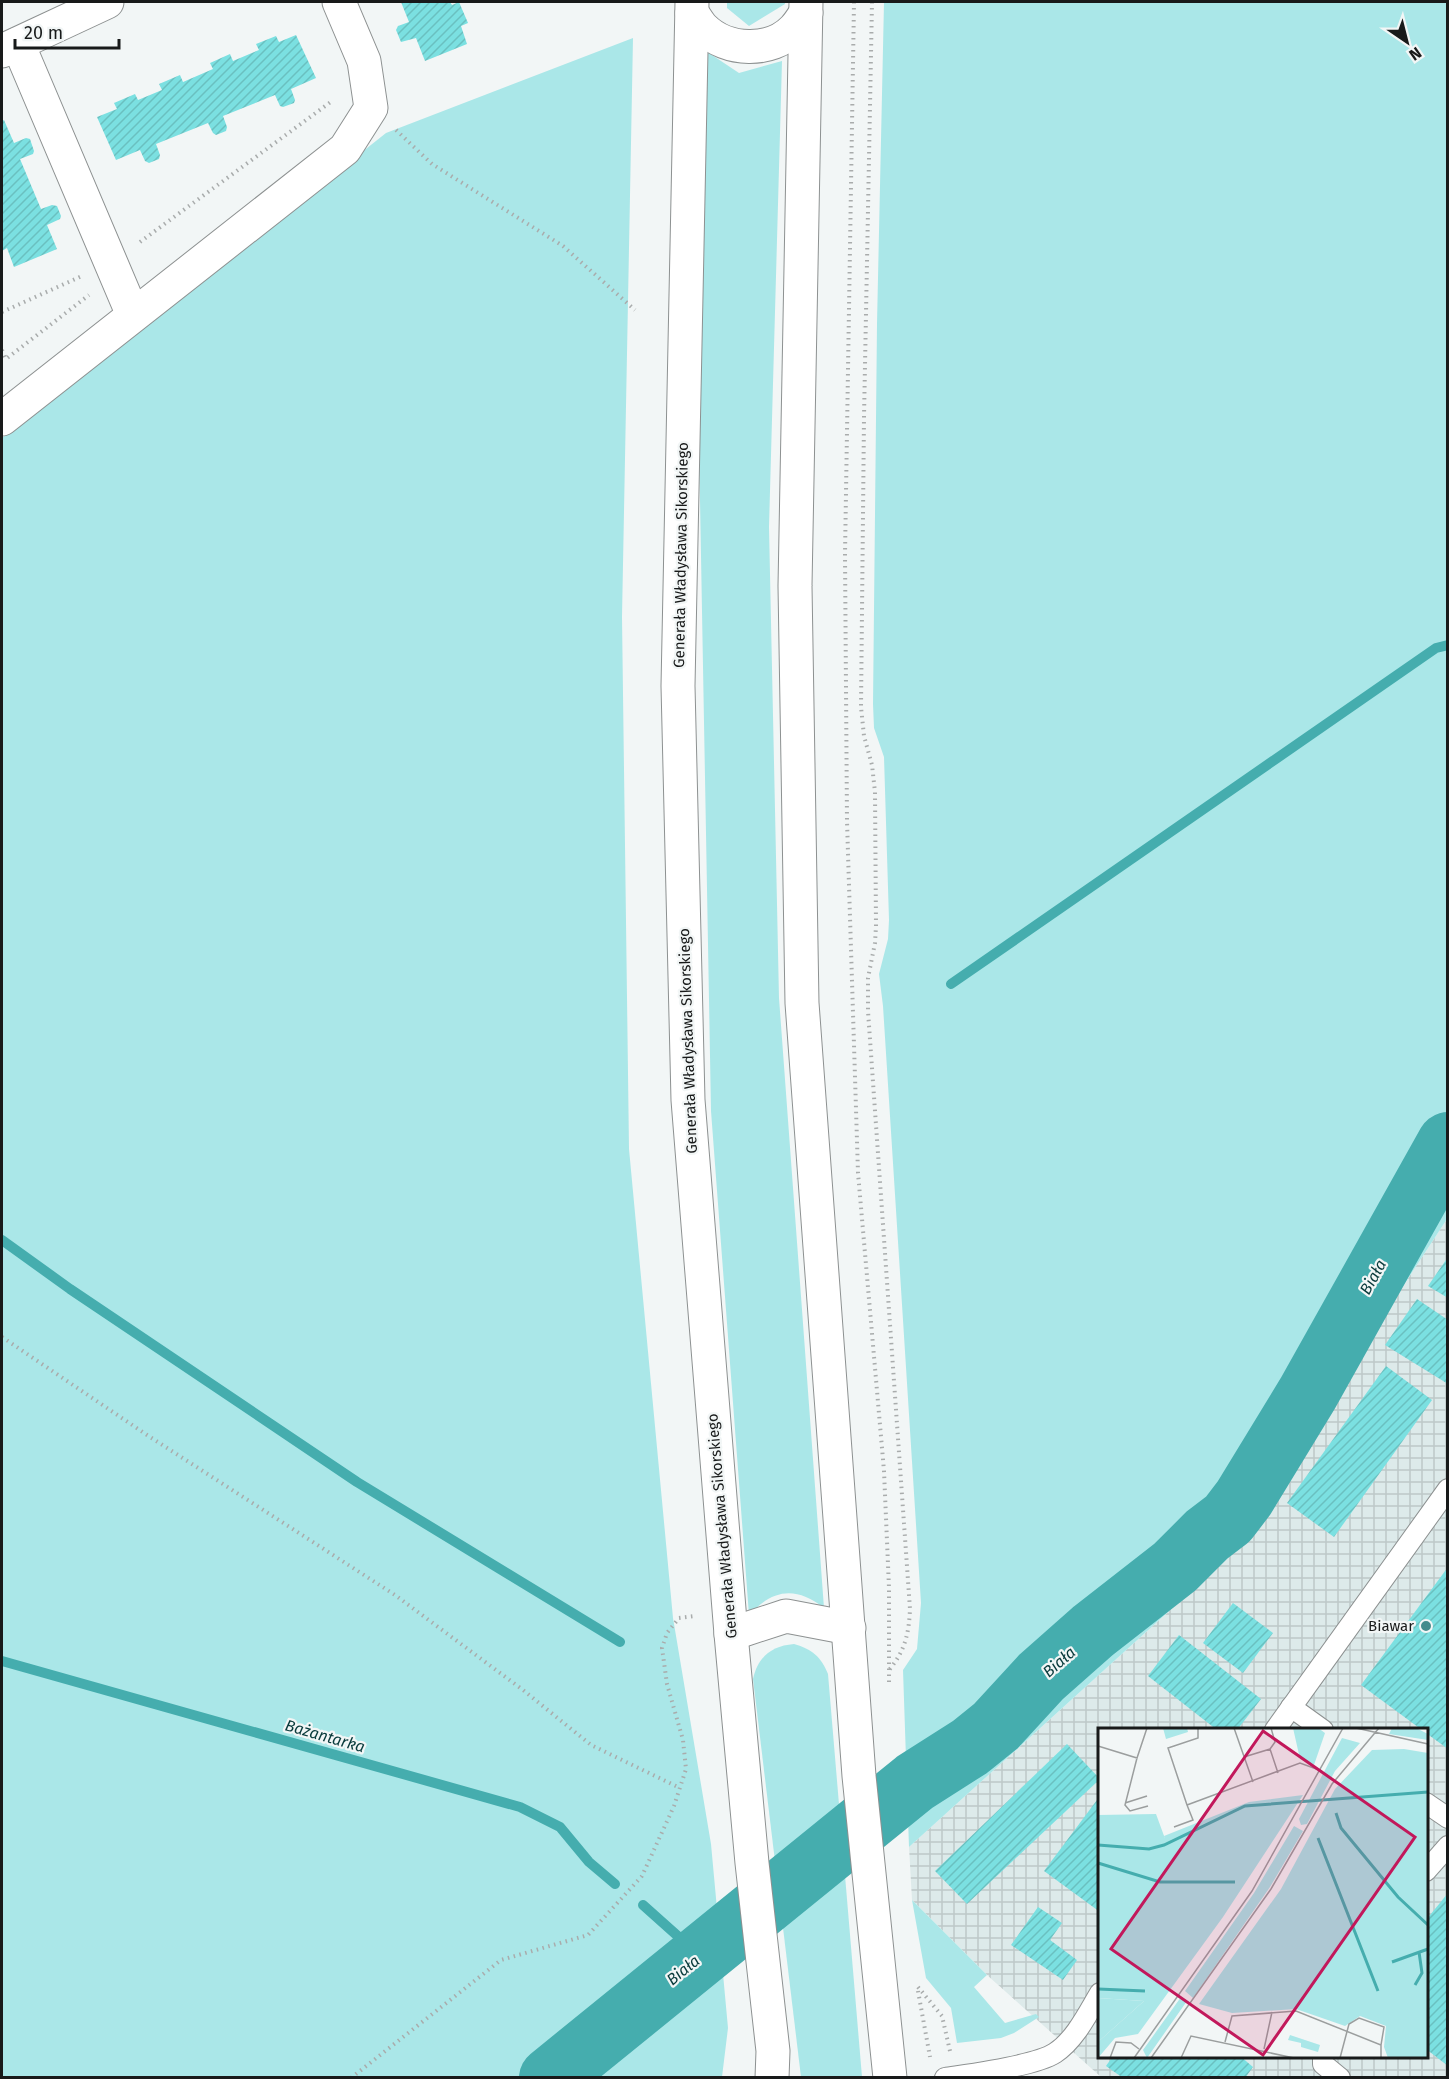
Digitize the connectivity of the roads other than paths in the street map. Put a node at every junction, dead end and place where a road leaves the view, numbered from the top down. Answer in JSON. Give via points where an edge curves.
{"nodes":[{"id":1,"x":107,"y":2,"type":"edge"},
{"id":2,"x":339,"y":2,"type":"edge"},
{"id":3,"x":692,"y":7,"type":"edge"},
{"id":4,"x":806,"y":7,"type":"edge"},
{"id":5,"x":10,"y":47,"type":"edge"},
{"id":6,"x":133,"y":315,"type":"junction"},
{"id":7,"x":2,"y":419,"type":"edge"},
{"id":8,"x":1448,"y":1489,"type":"edge"},
{"id":9,"x":730,"y":1622,"type":"junction"},
{"id":10,"x":849,"y":1628,"type":"junction"},
{"id":11,"x":1291,"y":1707,"type":"junction"},
{"id":12,"x":1276,"y":1728,"type":"edge"},
{"id":13,"x":1320,"y":1728,"type":"edge"},
{"id":14,"x":1428,"y":1804,"type":"edge"},
{"id":15,"x":1448,"y":1818,"type":"edge"},
{"id":16,"x":1448,"y":1846,"type":"edge"},
{"id":17,"x":1428,"y":1869,"type":"edge"},
{"id":18,"x":1098,"y":1996,"type":"edge"},
{"id":19,"x":1323,"y":2058,"type":"edge"},
{"id":20,"x":945,"y":2073,"type":"edge"},
{"id":21,"x":772,"y":2078,"type":"edge"},
{"id":22,"x":890,"y":2078,"type":"edge"},
{"id":23,"x":1340,"y":2078,"type":"edge"}],
"edges":[{"from":1,"to":5,"type":"main road"},
{"from":2,"to":6,"type":"main road","via":[[364,61],[370,108],[345,149]]},
{"from":3,"to":4,"type":"main road","via":[[704,28],[720,40],[738,46],[778,40],[794,29]]},
{"from":3,"to":9,"type":"main road","name":"Generała Władysława Sikorskiego","via":[[678,686],[688,1100]]},
{"from":4,"to":10,"type":"main road","via":[[795,586],[802,1003]]},
{"from":5,"to":6,"type":"main road"},
{"from":6,"to":7,"type":"main road"},
{"from":8,"to":11,"type":"lane"},
{"from":9,"to":10,"type":"main road","via":[[786,1616]]},
{"from":9,"to":21,"type":"main road","name":"Generała Władysława Sikorskiego","via":[[773,2051]]},
{"from":10,"to":22,"type":"main road","via":[[859,1776]]},
{"from":11,"to":12,"type":"lane"},
{"from":11,"to":13,"type":"lane"},
{"from":14,"to":15,"type":"lane"},
{"from":16,"to":17,"type":"lane"},
{"from":18,"to":20,"type":"lane","via":[[1071,2038],[1055,2053],[1035,2062]]},
{"from":19,"to":23,"type":"lane","via":[[1323,2064]]}]}
